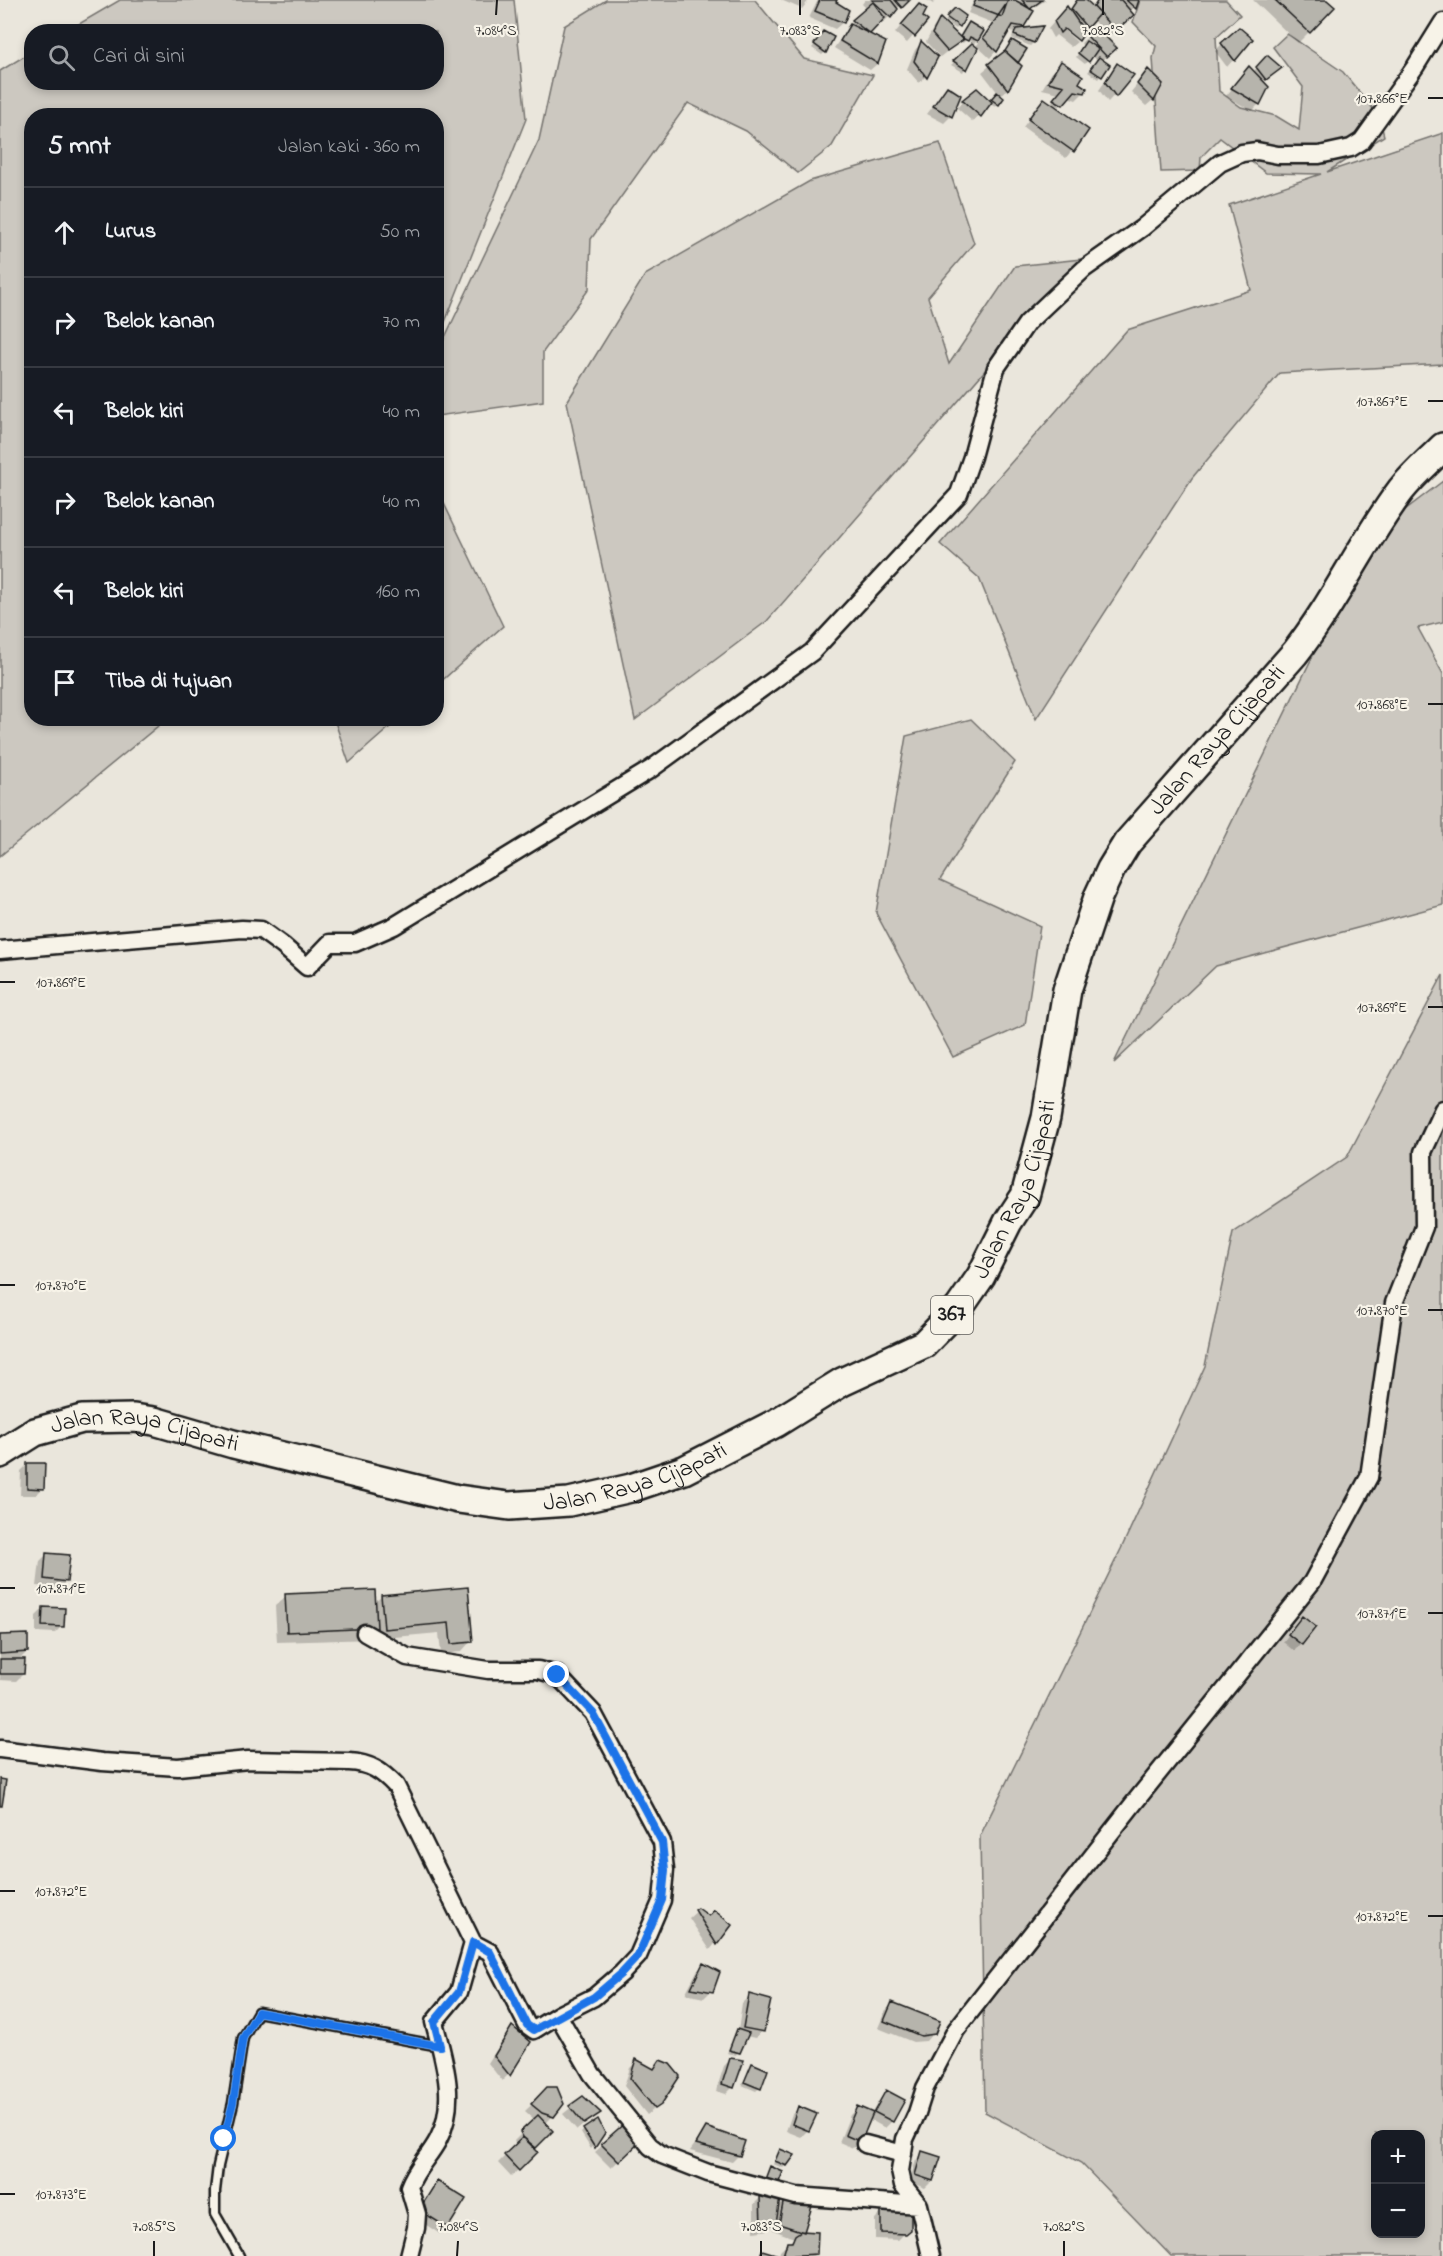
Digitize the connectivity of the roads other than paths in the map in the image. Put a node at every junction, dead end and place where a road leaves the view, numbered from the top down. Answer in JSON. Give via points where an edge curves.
{"nodes":[{"id":1,"x":1443,"y":22,"type":"edge"},
{"id":2,"x":1443,"y":447,"type":"edge"},
{"id":3,"x":0,"y":950,"type":"edge"},
{"id":4,"x":1443,"y":1109,"type":"edge"},
{"id":5,"x":0,"y":1454,"type":"edge"},
{"id":6,"x":365,"y":1633,"type":"dead end"},
{"id":7,"x":0,"y":1749,"type":"edge"},
{"id":8,"x":473,"y":1942,"type":"junction"},
{"id":9,"x":558,"y":2015,"type":"junction"},
{"id":10,"x":440,"y":2046,"type":"junction"},
{"id":11,"x":865,"y":2144,"type":"dead end"},
{"id":12,"x":903,"y":2154,"type":"junction"},
{"id":13,"x":919,"y":2205,"type":"junction"},
{"id":14,"x":239,"y":2256,"type":"edge"},
{"id":15,"x":409,"y":2256,"type":"edge"},
{"id":16,"x":931,"y":2256,"type":"edge"}],
"edges":[{"from":1,"to":3,"type":"street","via":[[1362,141],[1351,148],[1319,155],[1257,151],[1220,163],[1142,228],[1084,269],[1027,323],[996,368],[959,494],[812,651],[651,769],[394,926],[355,943],[330,943],[307,967],[261,930]]},
{"from":2,"to":5,"type":"main road","name":"Jalan Raya Cijapati","number":"367","via":[[1415,473],[1384,514],[1301,646],[1127,843],[1111,868],[1084,934],[1067,990],[1046,1118],[1025,1196],[981,1276],[924,1344],[842,1382],[776,1423],[684,1470],[631,1488],[569,1502],[509,1506],[458,1499],[134,1418],[82,1419],[63,1424],[35,1432]]},
{"from":4,"to":12,"type":"street","via":[[1423,1152],[1424,1227],[1394,1303],[1369,1477],[1312,1582],[956,2030],[925,2088]]},
{"from":6,"to":9,"type":"street","via":[[407,1657],[488,1670],[538,1670],[557,1675],[593,1713],[662,1842],[662,1900],[638,1956],[594,1997]]},
{"from":7,"to":8,"type":"street","via":[[178,1767],[248,1760],[363,1763],[396,1786]]},
{"from":8,"to":9,"type":"street","via":[[490,1952],[530,2028],[540,2028]]},
{"from":8,"to":10,"type":"street","via":[[459,1992],[434,2022]]},
{"from":9,"to":13,"type":"street","via":[[592,2074],[650,2146],[662,2155],[708,2173],[796,2196]]},
{"from":10,"to":14,"type":"lane","via":[[258,2012],[243,2038],[215,2191],[215,2214]]},
{"from":10,"to":15,"type":"street","via":[[448,2083],[447,2108],[438,2139],[420,2163],[410,2187],[417,2214]]},
{"from":11,"to":12,"type":"street"},
{"from":12,"to":13,"type":"street","via":[[903,2185]]},
{"from":13,"to":16,"type":"street"}]}
